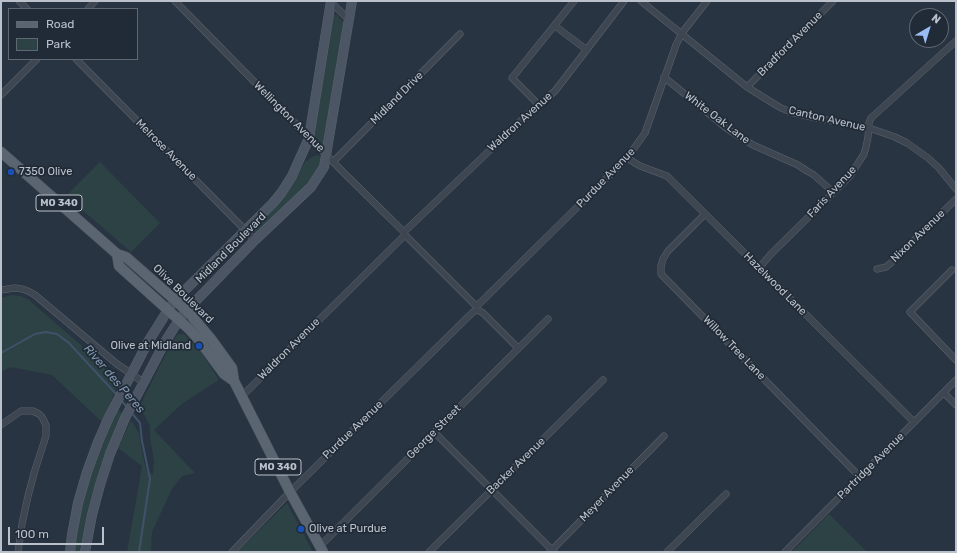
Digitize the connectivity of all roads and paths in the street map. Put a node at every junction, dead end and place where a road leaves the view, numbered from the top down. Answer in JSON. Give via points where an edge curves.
{"nodes":[{"id":1,"x":175,"y":1,"type":"edge"},
{"id":2,"x":330,"y":1,"type":"edge"},
{"id":3,"x":352,"y":1,"type":"edge"},
{"id":4,"x":574,"y":1,"type":"edge"},
{"id":5,"x":624,"y":1,"type":"edge"},
{"id":6,"x":641,"y":1,"type":"edge"},
{"id":7,"x":707,"y":1,"type":"edge"},
{"id":8,"x":833,"y":1,"type":"edge"},
{"id":9,"x":349,"y":20,"type":"junction"},
{"id":10,"x":555,"y":26,"type":"junction"},
{"id":11,"x":682,"y":33,"type":"junction"},
{"id":12,"x":460,"y":34,"type":"dead end"},
{"id":13,"x":956,"y":41,"type":"edge"},
{"id":14,"x":587,"y":50,"type":"junction"},
{"id":15,"x":37,"y":60,"type":"edge"},
{"id":16,"x":77,"y":60,"type":"edge"},
{"id":17,"x":664,"y":78,"type":"junction"},
{"id":18,"x":747,"y":87,"type":"junction"},
{"id":19,"x":1,"y":95,"type":"edge"},
{"id":20,"x":539,"y":105,"type":"junction"},
{"id":21,"x":869,"y":128,"type":"junction"},
{"id":22,"x":309,"y":138,"type":"junction"},
{"id":23,"x":1,"y":152,"type":"edge"},
{"id":24,"x":330,"y":158,"type":"junction"},
{"id":25,"x":627,"y":158,"type":"junction"},
{"id":26,"x":956,"y":189,"type":"edge"},
{"id":27,"x":833,"y":192,"type":"junction"},
{"id":28,"x":956,"y":199,"type":"edge"},
{"id":29,"x":705,"y":214,"type":"junction"},
{"id":30,"x":245,"y":230,"type":"junction"},
{"id":31,"x":404,"y":234,"type":"junction"},
{"id":32,"x":255,"y":240,"type":"junction"},
{"id":33,"x":117,"y":254,"type":"junction"},
{"id":34,"x":759,"y":268,"type":"junction"},
{"id":35,"x":877,"y":269,"type":"dead end"},
{"id":36,"x":952,"y":270,"type":"dead end"},
{"id":37,"x":1,"y":290,"type":"edge"},
{"id":38,"x":175,"y":300,"type":"junction"},
{"id":39,"x":476,"y":308,"type":"junction"},
{"id":40,"x":168,"y":310,"type":"junction"},
{"id":41,"x":186,"y":311,"type":"junction"},
{"id":42,"x":548,"y":319,"type":"dead end"},
{"id":43,"x":179,"y":320,"type":"junction"},
{"id":44,"x":518,"y":348,"type":"junction"},
{"id":45,"x":956,"y":360,"type":"edge"},
{"id":46,"x":131,"y":374,"type":"junction"},
{"id":47,"x":604,"y":380,"type":"dead end"},
{"id":48,"x":956,"y":380,"type":"edge"},
{"id":49,"x":234,"y":381,"type":"junction"},
{"id":50,"x":144,"y":382,"type":"junction"},
{"id":51,"x":944,"y":393,"type":"junction"},
{"id":52,"x":242,"y":396,"type":"junction"},
{"id":53,"x":956,"y":405,"type":"edge"},
{"id":54,"x":914,"y":422,"type":"junction"},
{"id":55,"x":1,"y":425,"type":"edge"},
{"id":56,"x":434,"y":432,"type":"junction"},
{"id":57,"x":664,"y":436,"type":"dead end"},
{"id":58,"x":860,"y":477,"type":"junction"},
{"id":59,"x":492,"y":490,"type":"junction"},
{"id":60,"x":290,"y":492,"type":"junction"},
{"id":61,"x":726,"y":494,"type":"dead end"},
{"id":62,"x":321,"y":549,"type":"edge"},
{"id":63,"x":552,"y":551,"type":"edge"},
{"id":64,"x":18,"y":552,"type":"edge"},
{"id":65,"x":70,"y":552,"type":"edge"},
{"id":66,"x":85,"y":552,"type":"edge"},
{"id":67,"x":232,"y":552,"type":"edge"},
{"id":68,"x":429,"y":552,"type":"edge"},
{"id":69,"x":667,"y":552,"type":"edge"},
{"id":70,"x":785,"y":552,"type":"edge"}],
"edges":[{"from":1,"to":22,"type":"street","name":"Wellington Avenue"},
{"from":2,"to":9,"type":"street"},
{"from":2,"to":22,"type":"main road","name":"Midland Boulevard"},
{"from":3,"to":9,"type":"main road","name":"Midland Boulevard"},
{"from":4,"to":10,"type":"street"},
{"from":5,"to":14,"type":"street","name":"Waldron Avenue"},
{"from":6,"to":11,"type":"street","name":"Canton Avenue"},
{"from":7,"to":11,"type":"street","name":"Purdue Avenue"},
{"from":8,"to":18,"type":"street","name":"Bradford Avenue"},
{"from":9,"to":24,"type":"main road","name":"Midland Boulevard"},
{"from":10,"to":14,"type":"street"},
{"from":10,"to":20,"type":"street","via":[[512,78]]},
{"from":11,"to":17,"type":"street","name":"Purdue Avenue"},
{"from":11,"to":18,"type":"street","name":"Canton Avenue"},
{"from":12,"to":24,"type":"street","name":"Midland Drive"},
{"from":13,"to":21,"type":"street","name":"Faris Avenue","via":[[871,118]]},
{"from":14,"to":20,"type":"street","name":"Waldron Avenue","via":[[555,91]]},
{"from":15,"to":19,"type":"street"},
{"from":16,"to":30,"type":"street","name":"Melrose Avenue"},
{"from":17,"to":25,"type":"street","name":"Purdue Avenue","via":[[645,132]]},
{"from":17,"to":27,"type":"street","name":"White Oak Lane","via":[[738,136],[798,165]]},
{"from":18,"to":21,"type":"street","name":"Canton Avenue","via":[[794,113]]},
{"from":20,"to":31,"type":"street","name":"Waldron Avenue"},
{"from":21,"to":26,"type":"street","name":"Canton Avenue","via":[[895,137],[918,150],[939,168]]},
{"from":21,"to":27,"type":"street","name":"Faris Avenue","via":[[864,154],[850,176]]},
{"from":22,"to":24,"type":"street","name":"Wellington Avenue"},
{"from":22,"to":30,"type":"main road","name":"Midland Boulevard","via":[[282,192]]},
{"from":23,"to":33,"type":"main road","name":"Olive Boulevard","number":"MO 340"},
{"from":24,"to":31,"type":"street","name":"Wellington Avenue"},
{"from":24,"to":32,"type":"main road","name":"Midland Boulevard","via":[[311,187]]},
{"from":25,"to":29,"type":"street","name":"Hazelwood Lane","via":[[667,176]]},
{"from":25,"to":39,"type":"street","name":"Purdue Avenue"},
{"from":27,"to":34,"type":"street","name":"Faris Avenue"},
{"from":28,"to":35,"type":"street","name":"Nixon Avenue","via":[[886,267]]},
{"from":29,"to":34,"type":"street","name":"Hazelwood Lane"},
{"from":29,"to":58,"type":"street","name":"Willow Tree Lane","via":[[668,251],[663,259],[661,274]]},
{"from":30,"to":32,"type":"street","name":"Melrose Avenue"},
{"from":30,"to":38,"type":"main road","name":"Midland Boulevard"},
{"from":31,"to":39,"type":"street","name":"Wellington Avenue"},
{"from":31,"to":52,"type":"street","name":"Waldron Avenue"},
{"from":32,"to":41,"type":"main road","name":"Midland Boulevard"},
{"from":33,"to":38,"type":"main road","name":"Olive Boulevard","number":"MO 340","via":[[126,258]]},
{"from":33,"to":40,"type":"main road","name":"Olive Boulevard","number":"MO 340","via":[[119,266]]},
{"from":34,"to":54,"type":"street","name":"Hazelwood Lane"},
{"from":36,"to":45,"type":"street","via":[[910,312]]},
{"from":37,"to":46,"type":"street","via":[[15,288],[28,291]]},
{"from":38,"to":40,"type":"main road","name":"Midland Boulevard"},
{"from":38,"to":41,"type":"main road","name":"Olive Boulevard","number":"MO 340"},
{"from":39,"to":44,"type":"street","name":"Wellington Avenue"},
{"from":39,"to":60,"type":"street","name":"Purdue Avenue"},
{"from":40,"to":43,"type":"main road","name":"Olive Boulevard","number":"MO 340"},
{"from":40,"to":46,"type":"main road","name":"Midland Boulevard"},
{"from":41,"to":43,"type":"main road","name":"Midland Boulevard"},
{"from":41,"to":49,"type":"main road","name":"Olive Boulevard","number":"MO 340","via":[[218,347],[232,368]]},
{"from":42,"to":44,"type":"street","name":"George Street"},
{"from":43,"to":49,"type":"main road","name":"Olive Boulevard","number":"MO 340","via":[[199,340],[224,374]]},
{"from":43,"to":50,"type":"main road","name":"Midland Boulevard","via":[[164,342]]},
{"from":44,"to":56,"type":"street","name":"George Street"},
{"from":46,"to":50,"type":"street"},
{"from":46,"to":65,"type":"main road","name":"Midland Boulevard","via":[[98,442],[87,472],[78,503]]},
{"from":47,"to":59,"type":"street","name":"Backer Avenue"},
{"from":48,"to":51,"type":"street","name":"Partridge Avenue"},
{"from":49,"to":52,"type":"main road","name":"Olive Boulevard","number":"MO 340"},
{"from":50,"to":66,"type":"main road","name":"Midland Boulevard","via":[[110,454],[92,515]]},
{"from":51,"to":53,"type":"street"},
{"from":51,"to":54,"type":"street","name":"Partridge Avenue"},
{"from":52,"to":60,"type":"main road","name":"Olive Boulevard","number":"MO 340"},
{"from":54,"to":58,"type":"street","name":"Partridge Avenue"},
{"from":55,"to":64,"type":"street","via":[[21,411],[39,414],[46,425],[46,436],[28,496]]},
{"from":56,"to":59,"type":"street"},
{"from":56,"to":62,"type":"street","name":"George Street"},
{"from":57,"to":63,"type":"street","name":"Meyer Avenue"},
{"from":58,"to":70,"type":"street","name":"Partridge Avenue"},
{"from":59,"to":63,"type":"street"},
{"from":59,"to":68,"type":"street","name":"Backer Avenue"},
{"from":60,"to":62,"type":"main road","name":"Olive Boulevard","number":"MO 340"},
{"from":60,"to":67,"type":"street","name":"Purdue Avenue"},
{"from":61,"to":69,"type":"street"}]}
